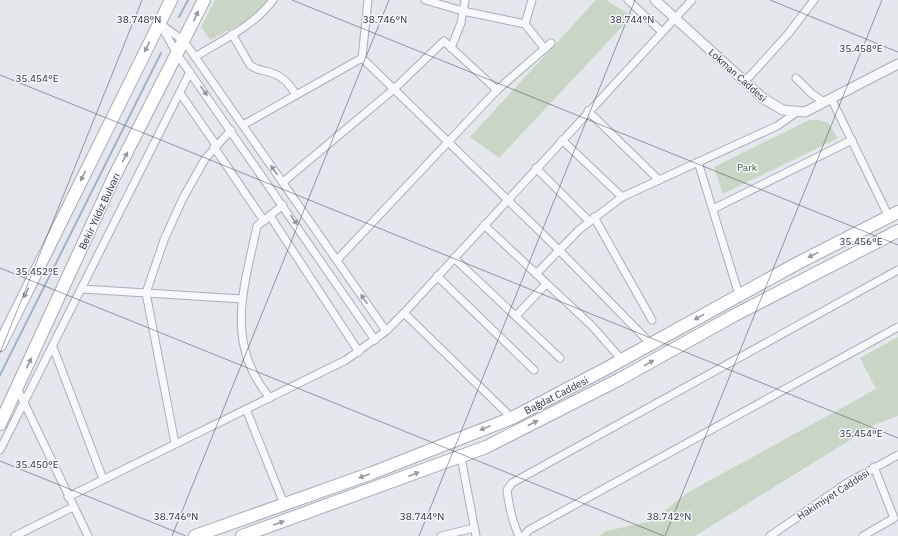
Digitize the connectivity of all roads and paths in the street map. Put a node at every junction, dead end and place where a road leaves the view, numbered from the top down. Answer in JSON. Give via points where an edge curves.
{"nodes":[{"id":1,"x":171,"y":0,"type":"edge"},
{"id":2,"x":204,"y":0,"type":"edge"},
{"id":3,"x":273,"y":0,"type":"edge"},
{"id":4,"x":368,"y":0,"type":"edge"},
{"id":5,"x":425,"y":0,"type":"edge"},
{"id":6,"x":465,"y":0,"type":"edge"},
{"id":7,"x":532,"y":0,"type":"edge"},
{"id":8,"x":628,"y":0,"type":"edge"},
{"id":9,"x":655,"y":0,"type":"edge"},
{"id":10,"x":692,"y":0,"type":"edge"},
{"id":11,"x":814,"y":0,"type":"edge"},
{"id":12,"x":463,"y":11,"type":"junction"},
{"id":13,"x":674,"y":18,"type":"junction"},
{"id":14,"x":159,"y":23,"type":"junction"},
{"id":15,"x":526,"y":24,"type":"junction"},
{"id":16,"x":662,"y":32,"type":"junction"},
{"id":17,"x":232,"y":34,"type":"junction"},
{"id":18,"x":184,"y":41,"type":"junction"},
{"id":19,"x":551,"y":43,"type":"dead end"},
{"id":20,"x":451,"y":48,"type":"junction"},
{"id":21,"x":545,"y":49,"type":"junction"},
{"id":22,"x":177,"y":54,"type":"junction"},
{"id":23,"x":195,"y":56,"type":"junction"},
{"id":24,"x":362,"y":58,"type":"junction"},
{"id":25,"x":898,"y":64,"type":"edge"},
{"id":26,"x":190,"y":72,"type":"junction"},
{"id":27,"x":796,"y":78,"type":"dead end"},
{"id":28,"x":744,"y":81,"type":"junction"},
{"id":29,"x":394,"y":89,"type":"junction"},
{"id":30,"x":497,"y":90,"type":"junction"},
{"id":31,"x":180,"y":92,"type":"junction"},
{"id":32,"x":296,"y":95,"type":"junction"},
{"id":33,"x":828,"y":100,"type":"junction"},
{"id":34,"x":588,"y":111,"type":"junction"},
{"id":35,"x":797,"y":112,"type":"junction"},
{"id":36,"x":243,"y":125,"type":"junction"},
{"id":37,"x":231,"y":130,"type":"junction"},
{"id":38,"x":562,"y":140,"type":"junction"},
{"id":39,"x":852,"y":140,"type":"junction"},
{"id":40,"x":447,"y":141,"type":"junction"},
{"id":41,"x":215,"y":146,"type":"junction"},
{"id":42,"x":698,"y":162,"type":"junction"},
{"id":43,"x":536,"y":168,"type":"junction"},
{"id":44,"x":659,"y":180,"type":"junction"},
{"id":45,"x":283,"y":182,"type":"junction"},
{"id":46,"x":622,"y":197,"type":"junction"},
{"id":47,"x":507,"y":200,"type":"junction"},
{"id":48,"x":283,"y":205,"type":"junction"},
{"id":49,"x":713,"y":208,"type":"junction"},
{"id":50,"x":893,"y":214,"type":"edge"},
{"id":51,"x":270,"y":216,"type":"junction"},
{"id":52,"x":592,"y":219,"type":"junction"},
{"id":53,"x":264,"y":220,"type":"junction"},
{"id":54,"x":484,"y":225,"type":"junction"},
{"id":55,"x":898,"y":231,"type":"edge"},
{"id":56,"x":558,"y":249,"type":"junction"},
{"id":57,"x":454,"y":258,"type":"junction"},
{"id":58,"x":337,"y":260,"type":"junction"},
{"id":59,"x":898,"y":270,"type":"edge"},
{"id":60,"x":536,"y":274,"type":"junction"},
{"id":61,"x":437,"y":276,"type":"junction"},
{"id":62,"x":546,"y":284,"type":"junction"},
{"id":63,"x":82,"y":289,"type":"junction"},
{"id":64,"x":146,"y":293,"type":"junction"},
{"id":65,"x":739,"y":294,"type":"junction"},
{"id":66,"x":242,"y":298,"type":"junction"},
{"id":67,"x":404,"y":313,"type":"junction"},
{"id":68,"x":516,"y":316,"type":"junction"},
{"id":69,"x":652,"y":320,"type":"dead end"},
{"id":70,"x":898,"y":327,"type":"edge"},
{"id":71,"x":386,"y":331,"type":"junction"},
{"id":72,"x":375,"y":340,"type":"junction"},
{"id":73,"x":651,"y":344,"type":"junction"},
{"id":74,"x":0,"y":345,"type":"edge"},
{"id":75,"x":53,"y":347,"type":"junction"},
{"id":76,"x":359,"y":352,"type":"junction"},
{"id":77,"x":560,"y":358,"type":"dead end"},
{"id":78,"x":622,"y":360,"type":"junction"},
{"id":79,"x":534,"y":370,"type":"dead end"},
{"id":80,"x":17,"y":388,"type":"junction"},
{"id":81,"x":270,"y":398,"type":"junction"},
{"id":82,"x":24,"y":404,"type":"junction"},
{"id":83,"x":246,"y":409,"type":"junction"},
{"id":84,"x":512,"y":418,"type":"junction"},
{"id":85,"x":0,"y":424,"type":"edge"},
{"id":86,"x":175,"y":443,"type":"junction"},
{"id":87,"x":0,"y":450,"type":"edge"},
{"id":88,"x":461,"y":456,"type":"junction"},
{"id":89,"x":898,"y":456,"type":"edge"},
{"id":90,"x":874,"y":467,"type":"junction"},
{"id":91,"x":104,"y":479,"type":"junction"},
{"id":92,"x":68,"y":496,"type":"junction"},
{"id":93,"x":284,"y":504,"type":"junction"},
{"id":94,"x":73,"y":507,"type":"junction"},
{"id":95,"x":474,"y":528,"type":"junction"},
{"id":96,"x":15,"y":536,"type":"edge"},
{"id":97,"x":88,"y":536,"type":"edge"},
{"id":98,"x":195,"y":536,"type":"edge"},
{"id":99,"x":242,"y":536,"type":"edge"},
{"id":100,"x":441,"y":536,"type":"edge"},
{"id":101,"x":476,"y":536,"type":"edge"},
{"id":102,"x":519,"y":536,"type":"edge"},
{"id":103,"x":524,"y":536,"type":"edge"},
{"id":104,"x":770,"y":536,"type":"edge"},
{"id":105,"x":863,"y":536,"type":"edge"}],
"edges":[{"from":1,"to":14,"type":"main road"},
{"from":18,"to":2,"type":"main road","name":"Bekir Yıldız Bulvarı","one_way":true},
{"from":3,"to":17,"type":"street","via":[[256,18]]},
{"from":4,"to":24,"type":"street"},
{"from":5,"to":12,"type":"street"},
{"from":6,"to":12,"type":"street"},
{"from":7,"to":15,"type":"street"},
{"from":8,"to":16,"type":"street"},
{"from":9,"to":13,"type":"street","name":"Lokman Caddesi"},
{"from":10,"to":13,"type":"street"},
{"from":11,"to":28,"type":"street","via":[[788,34]]},
{"from":12,"to":15,"type":"street"},
{"from":12,"to":20,"type":"street"},
{"from":13,"to":16,"type":"street"},
{"from":13,"to":28,"type":"street","name":"Lokman Caddesi"},
{"from":14,"to":18,"type":"street"},
{"from":14,"to":22,"type":"street"},
{"from":14,"to":74,"type":"main road","one_way":true},
{"from":15,"to":21,"type":"street"},
{"from":16,"to":34,"type":"street"},
{"from":17,"to":23,"type":"street"},
{"from":17,"to":32,"type":"street","via":[[250,66],[282,78]]},
{"from":18,"to":22,"type":"main road","name":"Bekir Yıldız Bulvarı"},
{"from":18,"to":23,"type":"street"},
{"from":19,"to":21,"type":"street"},
{"from":20,"to":29,"type":"street","via":[[444,41]]},
{"from":20,"to":30,"type":"street"},
{"from":21,"to":30,"type":"street"},
{"from":22,"to":26,"type":"street"},
{"from":80,"to":22,"type":"main road","name":"Bekir Yıldız Bulvarı","one_way":true,"via":[[114,177]]},
{"from":23,"to":36,"type":"street"},
{"from":24,"to":29,"type":"street"},
{"from":24,"to":32,"type":"street"},
{"from":25,"to":33,"type":"street","name":"Lokman Caddesi"},
{"from":26,"to":31,"type":"street"},
{"from":26,"to":37,"type":"street","one_way":true},
{"from":27,"to":33,"type":"street","via":[[812,94]]},
{"from":28,"to":35,"type":"street","name":"Lokman Caddesi","via":[[770,104],[783,110]]},
{"from":29,"to":40,"type":"street"},
{"from":29,"to":45,"type":"street"},
{"from":30,"to":40,"type":"street"},
{"from":31,"to":41,"type":"street"},
{"from":31,"to":63,"type":"street"},
{"from":32,"to":36,"type":"street"},
{"from":33,"to":35,"type":"street","name":"Lokman Caddesi","via":[[805,112]]},
{"from":33,"to":39,"type":"street"},
{"from":34,"to":38,"type":"street"},
{"from":34,"to":44,"type":"street"},
{"from":35,"to":42,"type":"street","via":[[776,126]]},
{"from":45,"to":36,"type":"street","one_way":true},
{"from":37,"to":41,"type":"street"},
{"from":37,"to":48,"type":"street"},
{"from":38,"to":43,"type":"street"},
{"from":38,"to":46,"type":"street"},
{"from":39,"to":49,"type":"street"},
{"from":39,"to":50,"type":"street"},
{"from":40,"to":47,"type":"street"},
{"from":40,"to":58,"type":"street"},
{"from":41,"to":53,"type":"street"},
{"from":41,"to":64,"type":"street","via":[[199,168],[173,219],[157,257]]},
{"from":42,"to":44,"type":"street"},
{"from":42,"to":49,"type":"street"},
{"from":43,"to":47,"type":"street"},
{"from":43,"to":52,"type":"street"},
{"from":44,"to":46,"type":"street"},
{"from":45,"to":58,"type":"street"},
{"from":46,"to":52,"type":"street"},
{"from":47,"to":54,"type":"street"},
{"from":47,"to":56,"type":"street"},
{"from":48,"to":51,"type":"street"},
{"from":48,"to":72,"type":"street","one_way":true},
{"from":49,"to":65,"type":"street"},
{"from":50,"to":65,"type":"main road","name":"Bağdat Caddesi","one_way":true},
{"from":51,"to":53,"type":"street"},
{"from":51,"to":76,"type":"street"},
{"from":52,"to":56,"type":"street"},
{"from":52,"to":69,"type":"street"},
{"from":53,"to":66,"type":"street","via":[[257,226]]},
{"from":54,"to":57,"type":"street"},
{"from":54,"to":60,"type":"street"},
{"from":88,"to":55,"type":"main road","name":"Bağdat Caddesi","one_way":true,"via":[[486,447],[620,379],[734,316]]},
{"from":56,"to":60,"type":"street"},
{"from":56,"to":73,"type":"street"},
{"from":57,"to":61,"type":"street"},
{"from":57,"to":68,"type":"street"},
{"from":71,"to":58,"type":"street","one_way":true},
{"from":59,"to":102,"type":"street","via":[[512,483],[507,490],[514,526]]},
{"from":60,"to":62,"type":"street"},
{"from":61,"to":67,"type":"street"},
{"from":61,"to":79,"type":"street"},
{"from":62,"to":68,"type":"street"},
{"from":62,"to":78,"type":"street","via":[[592,326]]},
{"from":63,"to":64,"type":"street"},
{"from":63,"to":75,"type":"street"},
{"from":64,"to":66,"type":"street"},
{"from":64,"to":86,"type":"street"},
{"from":65,"to":73,"type":"main road","name":"Bağdat Caddesi","one_way":true},
{"from":66,"to":81,"type":"street","via":[[241,329],[246,357]]},
{"from":67,"to":71,"type":"street"},
{"from":67,"to":84,"type":"street"},
{"from":68,"to":77,"type":"street"},
{"from":70,"to":103,"type":"street","via":[[528,530]]},
{"from":71,"to":72,"type":"street"},
{"from":72,"to":76,"type":"street"},
{"from":73,"to":78,"type":"main road","name":"Bağdat Caddesi"},
{"from":75,"to":82,"type":"street"},
{"from":75,"to":91,"type":"street"},
{"from":76,"to":81,"type":"street"},
{"from":78,"to":84,"type":"main road","name":"Bağdat Caddesi"},
{"from":80,"to":82,"type":"street"},
{"from":80,"to":85,"type":"main road","name":"Bekir Yıldız Bulvarı"},
{"from":81,"to":83,"type":"street"},
{"from":82,"to":87,"type":"street"},
{"from":82,"to":92,"type":"street"},
{"from":83,"to":86,"type":"street"},
{"from":83,"to":93,"type":"street"},
{"from":84,"to":93,"type":"main road","name":"Bağdat Caddesi","one_way":true,"via":[[372,473]]},
{"from":86,"to":91,"type":"street"},
{"from":88,"to":95,"type":"street"},
{"from":99,"to":88,"type":"main road","name":"Bağdat Caddesi","one_way":true},
{"from":89,"to":90,"type":"street","name":"Hakimiyet Caddesi"},
{"from":90,"to":104,"type":"street","name":"Hakimiyet Caddesi"},
{"from":90,"to":105,"type":"street","via":[[894,518]]},
{"from":91,"to":92,"type":"street"},
{"from":92,"to":94,"type":"street"},
{"from":93,"to":98,"type":"main road","name":"Bağdat Caddesi"},
{"from":94,"to":96,"type":"street"},
{"from":94,"to":97,"type":"street"},
{"from":95,"to":100,"type":"street"},
{"from":95,"to":101,"type":"street"}]}
